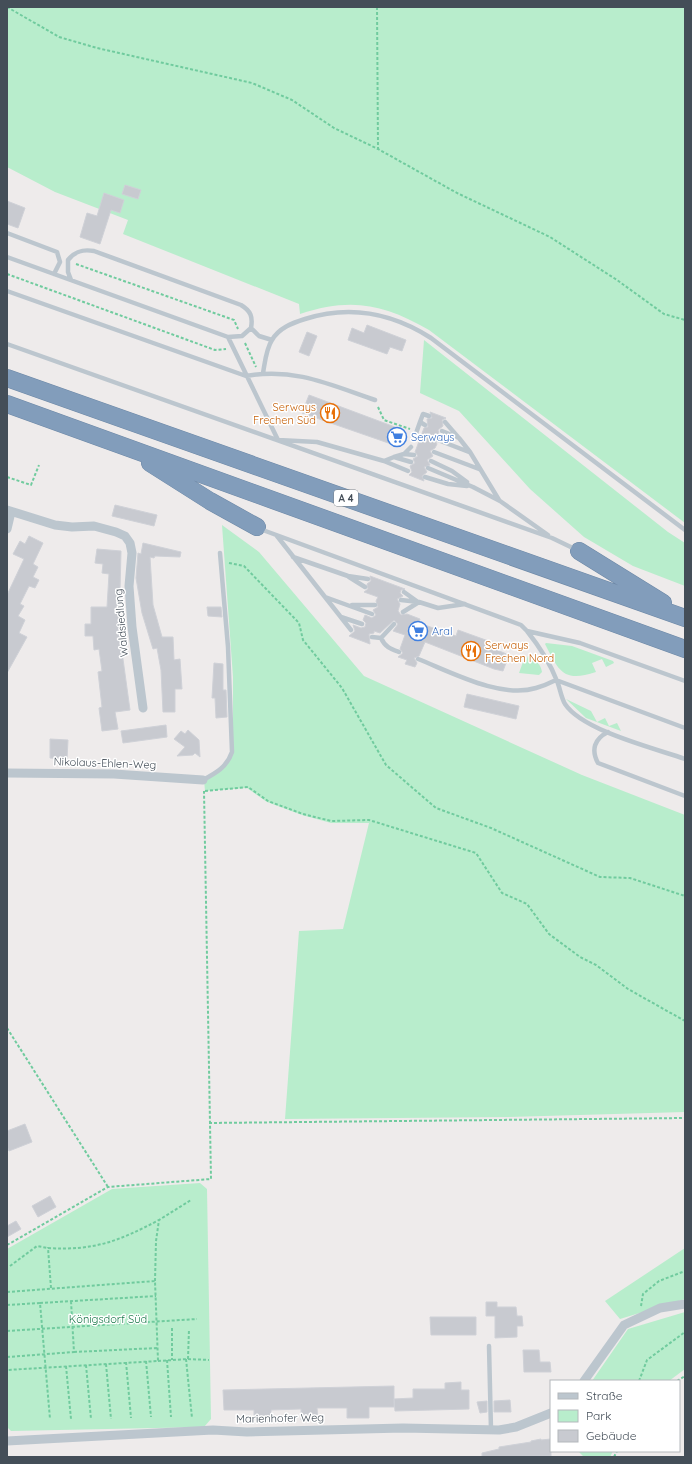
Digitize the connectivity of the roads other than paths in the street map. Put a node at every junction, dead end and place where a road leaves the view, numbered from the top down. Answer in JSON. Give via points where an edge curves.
{"nodes":[{"id":1,"x":7,"y":233,"type":"edge"},
{"id":2,"x":7,"y":257,"type":"edge"},
{"id":3,"x":59,"y":257,"type":"junction"},
{"id":4,"x":68,"y":260,"type":"junction"},
{"id":5,"x":54,"y":274,"type":"junction"},
{"id":6,"x":71,"y":280,"type":"junction"},
{"id":7,"x":7,"y":291,"type":"edge"},
{"id":8,"x":251,"y":328,"type":"junction"},
{"id":9,"x":228,"y":337,"type":"junction"},
{"id":10,"x":272,"y":340,"type":"junction"},
{"id":11,"x":7,"y":344,"type":"edge"},
{"id":12,"x":261,"y":373,"type":"junction"},
{"id":13,"x":246,"y":376,"type":"junction"},
{"id":14,"x":7,"y":378,"type":"edge"},
{"id":15,"x":375,"y":400,"type":"road end"},
{"id":16,"x":7,"y":404,"type":"edge"},
{"id":17,"x":429,"y":416,"type":"dead end"},
{"id":18,"x":420,"y":422,"type":"junction"},
{"id":19,"x":445,"y":422,"type":"dead end"},
{"id":20,"x":425,"y":425,"type":"dead end"},
{"id":21,"x":442,"y":431,"type":"dead end"},
{"id":22,"x":459,"y":438,"type":"junction"},
{"id":23,"x":414,"y":439,"type":"dead end"},
{"id":24,"x":278,"y":440,"type":"junction"},
{"id":25,"x":438,"y":440,"type":"dead end"},
{"id":26,"x":123,"y":446,"type":"junction"},
{"id":27,"x":411,"y":447,"type":"dead end"},
{"id":28,"x":434,"y":452,"type":"dead end"},
{"id":29,"x":470,"y":452,"type":"junction"},
{"id":30,"x":404,"y":454,"type":"junction"},
{"id":31,"x":414,"y":455,"type":"dead end"},
{"id":32,"x":394,"y":457,"type":"junction"},
{"id":33,"x":384,"y":461,"type":"junction"},
{"id":34,"x":431,"y":461,"type":"dead end"},
{"id":35,"x":412,"y":462,"type":"dead end"},
{"id":36,"x":428,"y":468,"type":"dead end"},
{"id":37,"x":479,"y":469,"type":"junction"},
{"id":38,"x":408,"y":471,"type":"dead end"},
{"id":39,"x":425,"y":477,"type":"dead end"},
{"id":40,"x":473,"y":487,"type":"junction"},
{"id":41,"x":500,"y":501,"type":"junction"},
{"id":42,"x":9,"y":511,"type":"edge"},
{"id":43,"x":257,"y":527,"type":"joint"},
{"id":44,"x":7,"y":529,"type":"edge"},
{"id":45,"x":685,"y":530,"type":"edge"},
{"id":46,"x":277,"y":536,"type":"junction"},
{"id":47,"x":552,"y":538,"type":"junction"},
{"id":48,"x":579,"y":552,"type":"joint"},
{"id":49,"x":220,"y":553,"type":"dead end"},
{"id":50,"x":293,"y":557,"type":"junction"},
{"id":51,"x":348,"y":576,"type":"junction"},
{"id":52,"x":368,"y":579,"type":"dead end"},
{"id":53,"x":365,"y":587,"type":"dead end"},
{"id":54,"x":404,"y":592,"type":"dead end"},
{"id":55,"x":325,"y":597,"type":"junction"},
{"id":56,"x":402,"y":600,"type":"dead end"},
{"id":57,"x":419,"y":602,"type":"junction"},
{"id":58,"x":466,"y":604,"type":"junction"},
{"id":59,"x":348,"y":605,"type":"junction"},
{"id":60,"x":375,"y":605,"type":"dead end"},
{"id":61,"x":403,"y":612,"type":"dead end"},
{"id":62,"x":372,"y":614,"type":"dead end"},
{"id":63,"x":340,"y":616,"type":"junction"},
{"id":64,"x":685,"y":617,"type":"edge"},
{"id":65,"x":362,"y":624,"type":"dead end"},
{"id":66,"x":394,"y":624,"type":"dead end"},
{"id":67,"x":352,"y":630,"type":"dead end"},
{"id":68,"x":527,"y":631,"type":"junction"},
{"id":69,"x":372,"y":637,"type":"dead end"},
{"id":70,"x":382,"y":638,"type":"junction"},
{"id":71,"x":685,"y":649,"type":"edge"},
{"id":72,"x":399,"y":652,"type":"dead end"},
{"id":73,"x":418,"y":659,"type":"dead end"},
{"id":74,"x":556,"y":680,"type":"junction"},
{"id":75,"x":685,"y":681,"type":"edge"},
{"id":76,"x":143,"y":708,"type":"dead end"},
{"id":77,"x":685,"y":728,"type":"edge"},
{"id":78,"x":608,"y":732,"type":"junction"},
{"id":79,"x":685,"y":759,"type":"edge"},
{"id":80,"x":7,"y":772,"type":"edge"},
{"id":81,"x":203,"y":780,"type":"joint"},
{"id":82,"x":685,"y":796,"type":"edge"},
{"id":83,"x":685,"y":1304,"type":"edge"},
{"id":84,"x":489,"y":1346,"type":"dead end"},
{"id":85,"x":585,"y":1380,"type":"edge"},
{"id":86,"x":550,"y":1413,"type":"edge"},
{"id":87,"x":491,"y":1430,"type":"junction"},
{"id":88,"x":7,"y":1441,"type":"edge"}],
"edges":[{"from":1,"to":3,"type":"lane","via":[[51,249],[57,252]]},
{"from":2,"to":5,"type":"lane"},
{"from":3,"to":4,"type":"lane"},
{"from":3,"to":5,"type":"lane","via":[[60,262]]},
{"from":4,"to":6,"type":"lane"},
{"from":4,"to":8,"type":"lane","via":[[78,252],[94,251],[241,305],[248,309],[251,315]]},
{"from":5,"to":6,"type":"lane"},
{"from":6,"to":9,"type":"lane"},
{"from":7,"to":13,"type":"lane"},
{"from":8,"to":9,"type":"lane","via":[[242,336]]},
{"from":8,"to":10,"type":"lane","via":[[259,336]]},
{"from":9,"to":13,"type":"lane"},
{"from":10,"to":12,"type":"lane"},
{"from":10,"to":45,"type":"lane","via":[[280,330],[290,324],[318,315],[346,311],[368,313],[399,321],[431,338]]},
{"from":11,"to":24,"type":"lane"},
{"from":12,"to":13,"type":"lane"},
{"from":12,"to":15,"type":"lane","via":[[304,376]]},
{"from":13,"to":24,"type":"lane"},
{"from":14,"to":64,"type":"highway","number":"A 4"},
{"from":16,"to":26,"type":"highway","number":"A 4"},
{"from":17,"to":18,"type":"lane","via":[[423,414]]},
{"from":18,"to":20,"type":"lane"},
{"from":18,"to":23,"type":"lane","via":[[420,432]]},
{"from":19,"to":22,"type":"lane"},
{"from":21,"to":22,"type":"lane"},
{"from":22,"to":29,"type":"lane"},
{"from":24,"to":33,"type":"lane","via":[[317,442]]},
{"from":24,"to":47,"type":"lane"},
{"from":25,"to":29,"type":"lane"},
{"from":26,"to":43,"type":"highway","via":[[210,501]]},
{"from":26,"to":71,"type":"highway","number":"A 4"},
{"from":27,"to":30,"type":"lane"},
{"from":28,"to":37,"type":"lane"},
{"from":29,"to":37,"type":"lane"},
{"from":30,"to":31,"type":"lane"},
{"from":30,"to":32,"type":"lane"},
{"from":32,"to":33,"type":"lane"},
{"from":32,"to":35,"type":"lane"},
{"from":33,"to":38,"type":"lane"},
{"from":34,"to":40,"type":"lane","via":[[452,470]]},
{"from":36,"to":40,"type":"lane"},
{"from":37,"to":41,"type":"lane"},
{"from":39,"to":40,"type":"lane","via":[[448,484]]},
{"from":40,"to":41,"type":"lane"},
{"from":41,"to":47,"type":"lane"},
{"from":42,"to":44,"type":"street"},
{"from":42,"to":76,"type":"street","name":"Waldsiedlung","via":[[55,525],[94,526],[116,532],[130,543],[132,553],[129,593]]},
{"from":43,"to":46,"type":"lane"},
{"from":46,"to":50,"type":"lane"},
{"from":46,"to":58,"type":"lane"},
{"from":47,"to":48,"type":"lane"},
{"from":48,"to":64,"type":"highway"},
{"from":49,"to":81,"type":"lane","via":[[228,646],[232,752],[229,760],[219,771]]},
{"from":50,"to":51,"type":"lane"},
{"from":50,"to":55,"type":"lane"},
{"from":51,"to":52,"type":"lane"},
{"from":51,"to":53,"type":"lane"},
{"from":54,"to":57,"type":"lane"},
{"from":55,"to":59,"type":"lane"},
{"from":55,"to":63,"type":"lane"},
{"from":56,"to":57,"type":"lane"},
{"from":57,"to":58,"type":"lane","via":[[438,608]]},
{"from":57,"to":61,"type":"lane"},
{"from":58,"to":68,"type":"lane","via":[[521,625]]},
{"from":59,"to":60,"type":"lane"},
{"from":59,"to":62,"type":"lane"},
{"from":63,"to":65,"type":"lane"},
{"from":63,"to":67,"type":"lane"},
{"from":66,"to":70,"type":"lane"},
{"from":68,"to":74,"type":"lane","via":[[538,644]]},
{"from":68,"to":75,"type":"lane","via":[[580,643]]},
{"from":69,"to":70,"type":"lane"},
{"from":70,"to":72,"type":"lane","via":[[384,644]]},
{"from":73,"to":74,"type":"lane","via":[[478,684],[500,688],[523,691],[536,689]]},
{"from":74,"to":77,"type":"lane"},
{"from":74,"to":78,"type":"lane","via":[[562,699],[572,712],[584,721]]},
{"from":78,"to":79,"type":"lane"},
{"from":78,"to":82,"type":"lane","via":[[596,741],[594,749],[598,763]]},
{"from":80,"to":81,"type":"street","name":"Nikolaus-Ehlen-Weg","via":[[114,774]]},
{"from":83,"to":85,"type":"street","via":[[660,1308],[624,1324]]},
{"from":84,"to":87,"type":"lane"},
{"from":86,"to":87,"type":"street","name":"Marienhofer Weg","via":[[516,1427]]},
{"from":87,"to":88,"type":"street","name":"Marienhofer Weg","via":[[213,1430]]}]}
